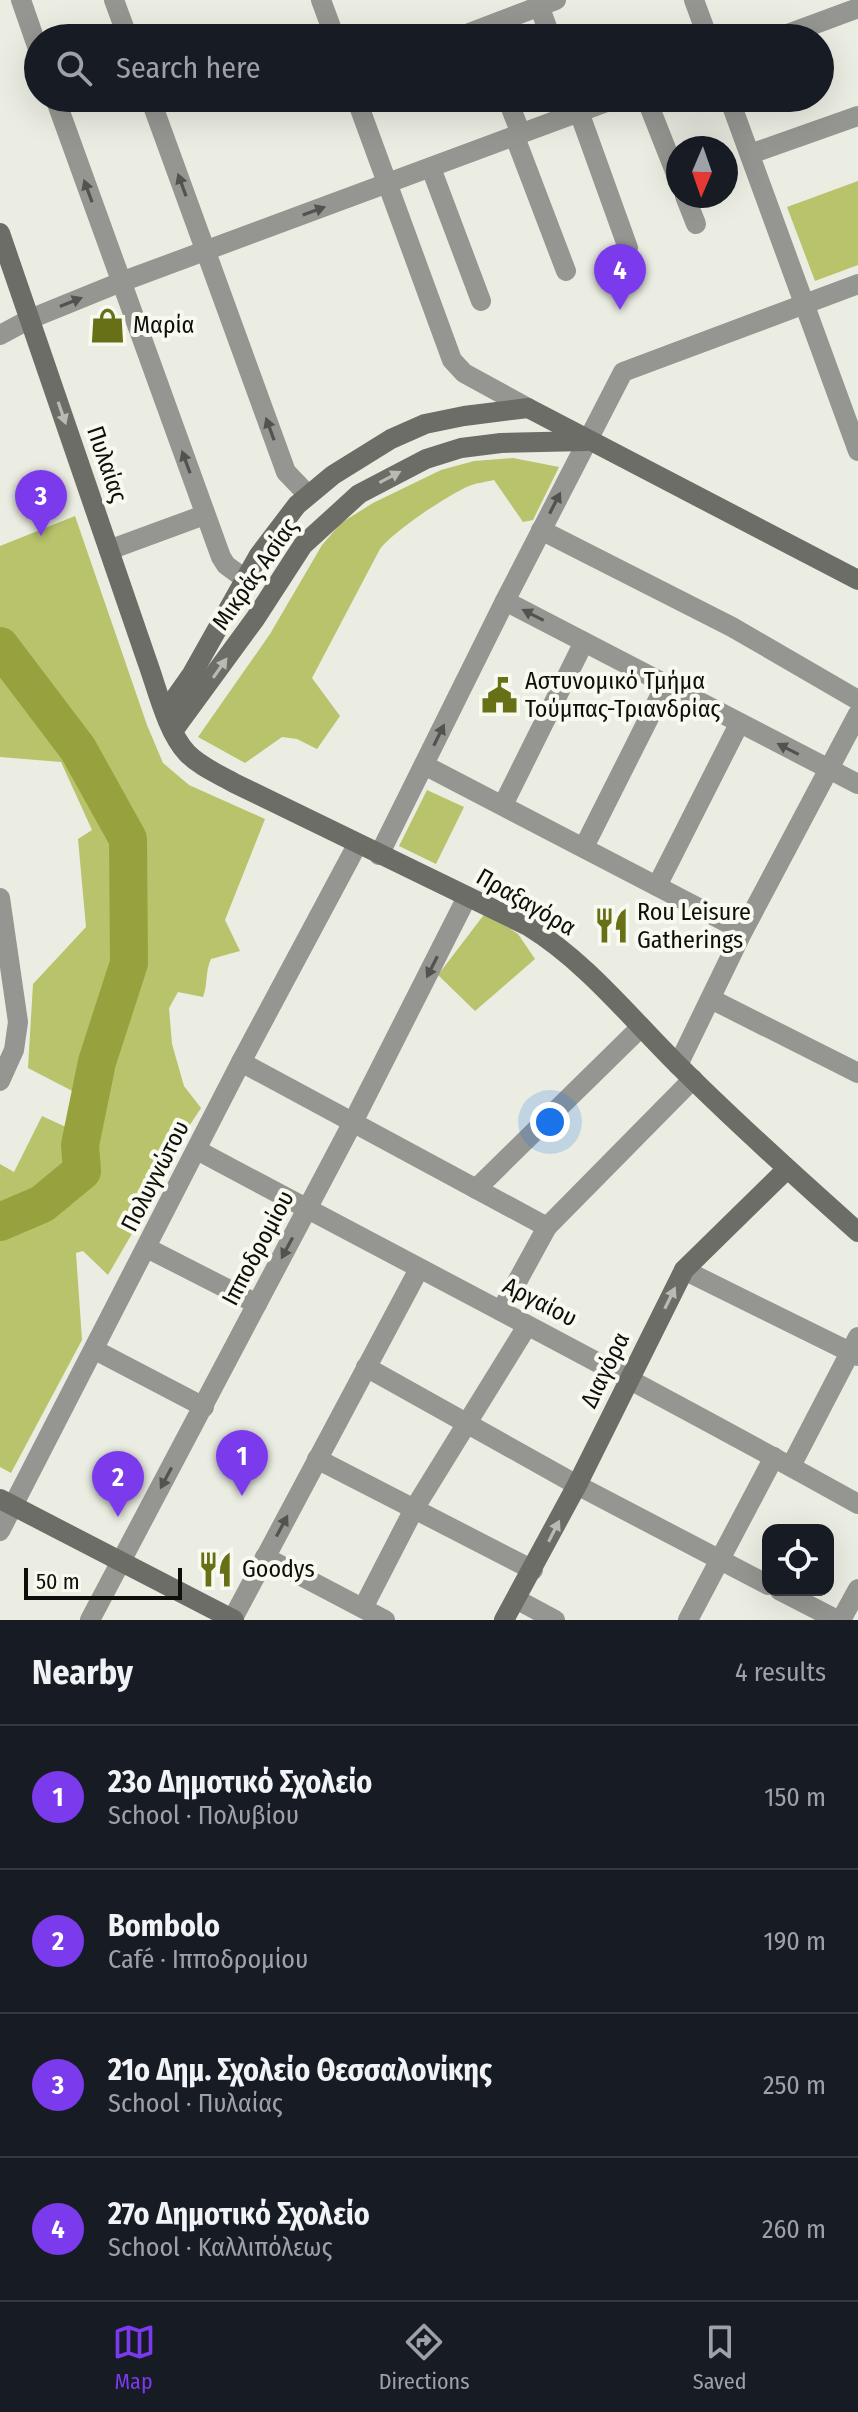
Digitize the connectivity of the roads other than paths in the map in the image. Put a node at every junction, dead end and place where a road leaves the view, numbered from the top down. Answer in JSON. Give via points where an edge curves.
{"nodes":[{"id":1,"x":21,"y":0,"type":"edge"},
{"id":2,"x":114,"y":0,"type":"edge"},
{"id":3,"x":321,"y":0,"type":"edge"},
{"id":4,"x":694,"y":0,"type":"edge"},
{"id":5,"x":544,"y":2,"type":"edge"},
{"id":6,"x":858,"y":8,"type":"edge"},
{"id":7,"x":29,"y":24,"type":"edge"},
{"id":8,"x":123,"y":24,"type":"edge"},
{"id":9,"x":330,"y":24,"type":"edge"},
{"id":10,"x":501,"y":24,"type":"edge"},
{"id":11,"x":548,"y":24,"type":"edge"},
{"id":12,"x":703,"y":24,"type":"edge"},
{"id":13,"x":815,"y":24,"type":"edge"},
{"id":14,"x":60,"y":112,"type":"edge"},
{"id":15,"x":155,"y":112,"type":"edge"},
{"id":16,"x":361,"y":112,"type":"edge"},
{"id":17,"x":511,"y":112,"type":"edge"},
{"id":18,"x":563,"y":112,"type":"edge"},
{"id":19,"x":579,"y":112,"type":"edge"},
{"id":20,"x":652,"y":112,"type":"edge"},
{"id":21,"x":734,"y":112,"type":"edge"},
{"id":22,"x":858,"y":116,"type":"edge"},
{"id":23,"x":518,"y":136,"type":"junction"},
{"id":24,"x":666,"y":149,"type":"edge"},
{"id":25,"x":750,"y":154,"type":"junction"},
{"id":26,"x":431,"y":168,"type":"junction"},
{"id":27,"x":387,"y":184,"type":"junction"},
{"id":28,"x":690,"y":208,"type":"edge"},
{"id":29,"x":696,"y":224,"type":"dead end"},
{"id":30,"x":0,"y":233,"type":"edge"},
{"id":31,"x":628,"y":248,"type":"dead end"},
{"id":32,"x":206,"y":251,"type":"junction"},
{"id":33,"x":566,"y":271,"type":"dead end"},
{"id":34,"x":121,"y":282,"type":"junction"},
{"id":35,"x":858,"y":284,"type":"edge"},
{"id":36,"x":481,"y":301,"type":"dead end"},
{"id":37,"x":805,"y":304,"type":"junction"},
{"id":38,"x":30,"y":319,"type":"junction"},
{"id":39,"x":0,"y":335,"type":"edge"},
{"id":40,"x":528,"y":408,"type":"junction"},
{"id":41,"x":587,"y":441,"type":"junction"},
{"id":42,"x":858,"y":451,"type":"edge"},
{"id":43,"x":308,"y":495,"type":"junction"},
{"id":44,"x":204,"y":515,"type":"junction"},
{"id":45,"x":541,"y":530,"type":"junction"},
{"id":46,"x":109,"y":550,"type":"junction"},
{"id":47,"x":856,"y":577,"type":"edge"},
{"id":48,"x":245,"y":579,"type":"junction"},
{"id":49,"x":505,"y":601,"type":"junction"},
{"id":50,"x":584,"y":642,"type":"junction"},
{"id":51,"x":666,"y":684,"type":"junction"},
{"id":52,"x":858,"y":700,"type":"edge"},
{"id":53,"x":166,"y":711,"type":"junction"},
{"id":54,"x":858,"y":714,"type":"edge"},
{"id":55,"x":739,"y":724,"type":"junction"},
{"id":56,"x":173,"y":731,"type":"junction"},
{"id":57,"x":424,"y":765,"type":"junction"},
{"id":58,"x":828,"y":769,"type":"junction"},
{"id":59,"x":858,"y":784,"type":"edge"},
{"id":60,"x":503,"y":805,"type":"junction"},
{"id":61,"x":357,"y":845,"type":"junction"},
{"id":62,"x":584,"y":847,"type":"junction"},
{"id":63,"x":379,"y":855,"type":"junction"},
{"id":64,"x":657,"y":886,"type":"junction"},
{"id":65,"x":467,"y":897,"type":"junction"},
{"id":66,"x":0,"y":898,"type":"edge"},
{"id":67,"x":743,"y":931,"type":"junction"},
{"id":68,"x":711,"y":999,"type":"junction"},
{"id":69,"x":641,"y":1027,"type":"junction"},
{"id":70,"x":241,"y":1062,"type":"junction"},
{"id":71,"x":686,"y":1072,"type":"junction"},
{"id":72,"x":2,"y":1073,"type":"edge"},
{"id":73,"x":858,"y":1073,"type":"edge"},
{"id":74,"x":353,"y":1122,"type":"junction"},
{"id":75,"x":197,"y":1150,"type":"junction"},
{"id":76,"x":787,"y":1169,"type":"junction"},
{"id":77,"x":476,"y":1189,"type":"junction"},
{"id":78,"x":307,"y":1209,"type":"junction"},
{"id":79,"x":547,"y":1227,"type":"junction"},
{"id":80,"x":858,"y":1232,"type":"edge"},
{"id":81,"x":147,"y":1248,"type":"junction"},
{"id":82,"x":419,"y":1269,"type":"junction"},
{"id":83,"x":684,"y":1270,"type":"junction"},
{"id":84,"x":257,"y":1304,"type":"junction"},
{"id":85,"x":501,"y":1311,"type":"junction"},
{"id":86,"x":527,"y":1326,"type":"junction"},
{"id":87,"x":855,"y":1348,"type":"edge"},
{"id":88,"x":95,"y":1350,"type":"junction"},
{"id":89,"x":366,"y":1367,"type":"junction"},
{"id":90,"x":630,"y":1378,"type":"junction"},
{"id":91,"x":204,"y":1407,"type":"junction"},
{"id":92,"x":468,"y":1424,"type":"junction"},
{"id":93,"x":317,"y":1459,"type":"junction"},
{"id":94,"x":782,"y":1461,"type":"junction"},
{"id":95,"x":577,"y":1485,"type":"junction"},
{"id":96,"x":858,"y":1504,"type":"edge"},
{"id":97,"x":4,"y":1507,"type":"edge"},
{"id":98,"x":414,"y":1509,"type":"junction"},
{"id":99,"x":0,"y":1531,"type":"edge"},
{"id":100,"x":265,"y":1557,"type":"junction"},
{"id":101,"x":720,"y":1560,"type":"junction"},
{"id":102,"x":121,"y":1562,"type":"junction"},
{"id":103,"x":533,"y":1570,"type":"junction"},
{"id":104,"x":762,"y":1582,"type":"edge"},
{"id":105,"x":858,"y":1589,"type":"edge"},
{"id":106,"x":791,"y":1596,"type":"edge"},
{"id":107,"x":516,"y":1599,"type":"junction"},
{"id":108,"x":363,"y":1608,"type":"junction"},
{"id":109,"x":90,"y":1620,"type":"edge"},
{"id":110,"x":233,"y":1620,"type":"edge"},
{"id":111,"x":385,"y":1620,"type":"edge"},
{"id":112,"x":504,"y":1620,"type":"edge"},
{"id":113,"x":555,"y":1620,"type":"edge"},
{"id":114,"x":688,"y":1620,"type":"edge"},
{"id":115,"x":839,"y":1620,"type":"edge"}],
"edges":[{"from":1,"to":7,"type":"street"},
{"from":2,"to":8,"type":"street"},
{"from":3,"to":9,"type":"street"},
{"from":4,"to":12,"type":"street"},
{"from":5,"to":10,"type":"street"},
{"from":5,"to":11,"type":"street"},
{"from":6,"to":13,"type":"street"},
{"from":34,"to":14,"type":"street","one_way":true},
{"from":32,"to":15,"type":"street","one_way":true},
{"from":16,"to":27,"type":"street"},
{"from":17,"to":23,"type":"street"},
{"from":18,"to":23,"type":"street"},
{"from":19,"to":31,"type":"street"},
{"from":20,"to":24,"type":"street"},
{"from":21,"to":25,"type":"street"},
{"from":22,"to":25,"type":"street"},
{"from":23,"to":26,"type":"street"},
{"from":23,"to":33,"type":"street"},
{"from":25,"to":37,"type":"street"},
{"from":26,"to":27,"type":"street"},
{"from":26,"to":36,"type":"street"},
{"from":32,"to":27,"type":"street","one_way":true},
{"from":27,"to":40,"type":"street","name":"Μικράς Ασίας","via":[[452,360],[464,373]]},
{"from":28,"to":29,"type":"street"},
{"from":30,"to":38,"type":"street","name":"Πυλαίας"},
{"from":32,"to":34,"type":"street"},
{"from":43,"to":32,"type":"street","one_way":true,"via":[[286,472]]},
{"from":38,"to":34,"type":"street","one_way":true},
{"from":44,"to":34,"type":"street","one_way":true},
{"from":35,"to":37,"type":"street"},
{"from":37,"to":41,"type":"street","via":[[623,372]]},
{"from":37,"to":42,"type":"street"},
{"from":38,"to":39,"type":"street"},
{"from":38,"to":46,"type":"street","name":"Πυλαίας","one_way":true},
{"from":40,"to":41,"type":"street","name":"Μικράς Ασίας"},
{"from":40,"to":43,"type":"street","name":"Μικράς Ασίας","via":[[410,430],[349,464]]},
{"from":45,"to":41,"type":"street","one_way":true},
{"from":41,"to":47,"type":"street","name":"Μικράς Ασίας"},
{"from":56,"to":41,"type":"street","name":"Μικράς Ασίας","one_way":true,"via":[[303,545],[359,494],[426,459],[461,448]]},
{"from":43,"to":48,"type":"street","name":"Μικράς Ασίας"},
{"from":44,"to":46,"type":"street"},
{"from":44,"to":48,"type":"street","via":[[226,565]]},
{"from":45,"to":49,"type":"street"},
{"from":45,"to":52,"type":"street","via":[[732,627]]},
{"from":46,"to":53,"type":"street","name":"Πυλαίας"},
{"from":48,"to":53,"type":"street","name":"Μικράς Ασίας"},
{"from":50,"to":49,"type":"street","one_way":true},
{"from":57,"to":49,"type":"street","one_way":true},
{"from":50,"to":51,"type":"street"},
{"from":50,"to":60,"type":"street"},
{"from":51,"to":55,"type":"street"},
{"from":51,"to":62,"type":"street"},
{"from":53,"to":56,"type":"street","name":"Πραξαγόρα"},
{"from":54,"to":58,"type":"street"},
{"from":58,"to":55,"type":"street","one_way":true},
{"from":55,"to":64,"type":"street"},
{"from":56,"to":61,"type":"street","name":"Πραξαγόρα","via":[[189,755],[208,768]]},
{"from":57,"to":60,"type":"street"},
{"from":57,"to":63,"type":"street"},
{"from":58,"to":59,"type":"street"},
{"from":58,"to":67,"type":"street"},
{"from":60,"to":62,"type":"street"},
{"from":61,"to":63,"type":"street","name":"Πραξαγόρα"},
{"from":61,"to":70,"type":"street","name":"Πολυγνώτου"},
{"from":62,"to":64,"type":"street"},
{"from":63,"to":65,"type":"street","name":"Πραξαγόρα"},
{"from":64,"to":67,"type":"street"},
{"from":65,"to":69,"type":"street","name":"Πραξαγόρα","via":[[555,944]]},
{"from":65,"to":74,"type":"street","name":"Ιπποδρομίου","one_way":true},
{"from":66,"to":72,"type":"street","via":[[18,1022],[14,1050]]},
{"from":67,"to":68,"type":"street"},
{"from":68,"to":71,"type":"street"},
{"from":68,"to":73,"type":"street"},
{"from":69,"to":71,"type":"street","name":"Πραξαγόρα"},
{"from":69,"to":77,"type":"street"},
{"from":70,"to":74,"type":"street"},
{"from":70,"to":75,"type":"street","name":"Πολυγνώτου"},
{"from":71,"to":76,"type":"street","name":"Πραξαγόρα"},
{"from":71,"to":79,"type":"street"},
{"from":74,"to":77,"type":"street"},
{"from":74,"to":78,"type":"street","name":"Ιπποδρομίου"},
{"from":75,"to":78,"type":"street","name":"Αργαίου"},
{"from":75,"to":81,"type":"street","name":"Πολυγνώτου"},
{"from":76,"to":80,"type":"street","name":"Πραξαγόρα"},
{"from":76,"to":83,"type":"street","name":"Διαγόρα"},
{"from":77,"to":79,"type":"street"},
{"from":78,"to":82,"type":"street","name":"Αργαίου"},
{"from":78,"to":84,"type":"street","name":"Ιπποδρομίου","one_way":true},
{"from":79,"to":85,"type":"street"},
{"from":81,"to":84,"type":"street"},
{"from":81,"to":88,"type":"street","name":"Πολυγνώτου"},
{"from":82,"to":85,"type":"street","name":"Αργαίου"},
{"from":82,"to":89,"type":"street"},
{"from":83,"to":87,"type":"street"},
{"from":90,"to":83,"type":"street","name":"Διαγόρα","one_way":true},
{"from":84,"to":91,"type":"street","name":"Ιπποδρομίου"},
{"from":85,"to":86,"type":"street","name":"Αργαίου"},
{"from":86,"to":90,"type":"street","name":"Αργαίου"},
{"from":86,"to":92,"type":"street"},
{"from":87,"to":94,"type":"street"},
{"from":88,"to":91,"type":"street"},
{"from":88,"to":97,"type":"street","name":"Πολυγνώτου"},
{"from":89,"to":92,"type":"street"},
{"from":89,"to":93,"type":"street"},
{"from":90,"to":94,"type":"street","name":"Αργαίου"},
{"from":90,"to":95,"type":"street","name":"Διαγόρα"},
{"from":91,"to":102,"type":"street","name":"Ιπποδρομίου","one_way":true},
{"from":92,"to":95,"type":"street"},
{"from":92,"to":98,"type":"street"},
{"from":93,"to":98,"type":"street"},
{"from":100,"to":93,"type":"street","one_way":true},
{"from":94,"to":96,"type":"street","name":"Αργαίου"},
{"from":94,"to":101,"type":"street"},
{"from":95,"to":101,"type":"street"},
{"from":103,"to":95,"type":"street","name":"Διαγόρα","one_way":true},
{"from":97,"to":99,"type":"street","name":"Πολυγνώτου"},
{"from":97,"to":102,"type":"street"},
{"from":98,"to":103,"type":"street"},
{"from":98,"to":108,"type":"street"},
{"from":100,"to":108,"type":"street"},
{"from":100,"to":110,"type":"street"},
{"from":101,"to":104,"type":"street"},
{"from":101,"to":114,"type":"street"},
{"from":102,"to":109,"type":"street","name":"Ιπποδρομίου"},
{"from":102,"to":110,"type":"street"},
{"from":103,"to":107,"type":"street","name":"Διαγόρα"},
{"from":105,"to":115,"type":"street"},
{"from":106,"to":115,"type":"street"},
{"from":107,"to":112,"type":"street","name":"Διαγόρα"},
{"from":107,"to":113,"type":"street"},
{"from":108,"to":111,"type":"street"}]}
